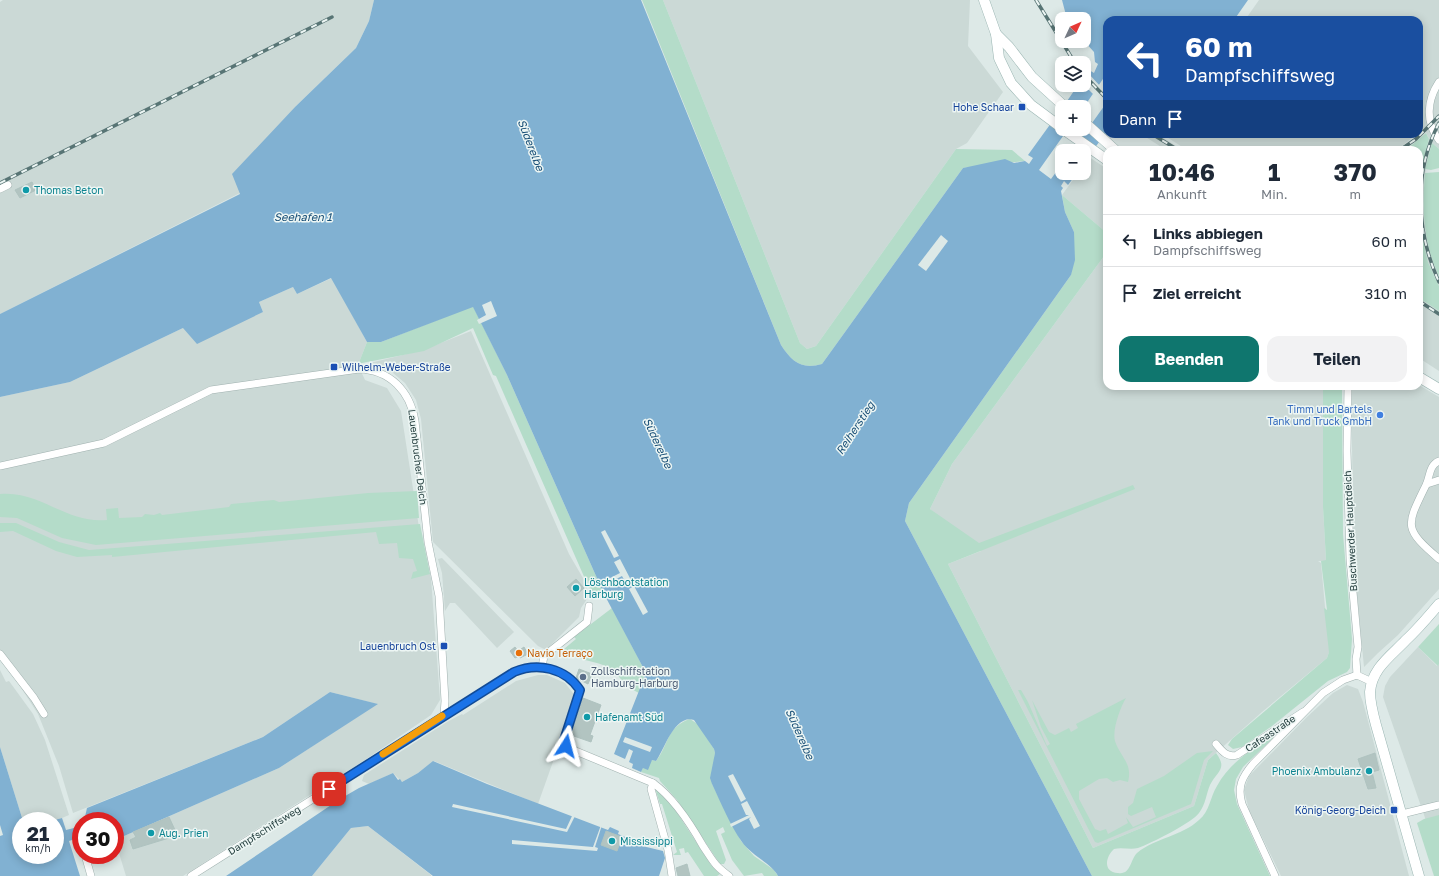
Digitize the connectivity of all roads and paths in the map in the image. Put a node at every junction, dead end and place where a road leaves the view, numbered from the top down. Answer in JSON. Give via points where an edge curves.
{"nodes":[{"id":1,"x":984,"y":0,"type":"edge"},
{"id":2,"x":996,"y":34,"type":"junction"},
{"id":3,"x":1439,"y":82,"type":"edge"},
{"id":4,"x":1057,"y":100,"type":"edge"},
{"id":5,"x":1055,"y":123,"type":"edge"},
{"id":6,"x":1091,"y":128,"type":"edge"},
{"id":7,"x":1074,"y":136,"type":"edge"},
{"id":8,"x":1439,"y":140,"type":"edge"},
{"id":9,"x":1110,"y":146,"type":"edge"},
{"id":10,"x":1103,"y":157,"type":"edge"},
{"id":11,"x":8,"y":185,"type":"dead end"},
{"id":12,"x":0,"y":189,"type":"edge"},
{"id":13,"x":1423,"y":379,"type":"edge"},
{"id":14,"x":1439,"y":389,"type":"edge"},
{"id":15,"x":1348,"y":390,"type":"edge"},
{"id":16,"x":1439,"y":462,"type":"edge"},
{"id":17,"x":0,"y":466,"type":"edge"},
{"id":18,"x":1439,"y":480,"type":"edge"},
{"id":19,"x":1427,"y":484,"type":"junction"},
{"id":20,"x":1439,"y":559,"type":"edge"},
{"id":21,"x":1439,"y":604,"type":"edge"},
{"id":22,"x":589,"y":606,"type":"dead end"},
{"id":23,"x":0,"y":654,"type":"edge"},
{"id":24,"x":542,"y":667,"type":"junction"},
{"id":25,"x":1357,"y":675,"type":"junction"},
{"id":26,"x":1372,"y":682,"type":"junction"},
{"id":27,"x":1305,"y":712,"type":"junction"},
{"id":28,"x":44,"y":714,"type":"dead end"},
{"id":29,"x":444,"y":715,"type":"junction"},
{"id":30,"x":1216,"y":744,"type":"dead end"},
{"id":31,"x":653,"y":782,"type":"junction"},
{"id":32,"x":1439,"y":804,"type":"edge"},
{"id":33,"x":1402,"y":814,"type":"junction"},
{"id":34,"x":88,"y":864,"type":"edge"},
{"id":35,"x":91,"y":876,"type":"edge"},
{"id":36,"x":191,"y":876,"type":"edge"},
{"id":37,"x":672,"y":876,"type":"edge"},
{"id":38,"x":729,"y":876,"type":"edge"},
{"id":39,"x":1275,"y":876,"type":"edge"},
{"id":40,"x":1419,"y":876,"type":"edge"}],
"edges":[{"from":1,"to":2,"type":"main road"},
{"from":2,"to":4,"type":"main road","via":[[1029,73]]},
{"from":2,"to":5,"type":"main road","via":[[997,52],[1011,83],[1028,102]]},
{"from":3,"to":8,"type":"street","via":[[1432,98],[1429,116],[1430,125]]},
{"from":6,"to":9,"type":"main road"},
{"from":7,"to":10,"type":"main road"},
{"from":11,"to":12,"type":"street"},
{"from":13,"to":14,"type":"main road"},
{"from":15,"to":25,"type":"street","name":"Buschwerder Hauptdeich","via":[[1350,559],[1358,647]]},
{"from":16,"to":19,"type":"street","via":[[1434,465]]},
{"from":17,"to":29,"type":"street","name":"Lauenbrucher Deich","via":[[104,443],[211,390],[359,369],[374,370],[392,379],[405,393],[414,411],[428,542],[440,608]]},
{"from":18,"to":19,"type":"street"},
{"from":19,"to":20,"type":"street","via":[[1414,510],[1411,527],[1418,540]]},
{"from":21,"to":26,"type":"main road","via":[[1382,663]]},
{"from":22,"to":24,"type":"street","via":[[587,622],[544,656]]},
{"from":23,"to":28,"type":"street"},
{"from":24,"to":29,"type":"street","name":"Dampfschiffsweg","via":[[514,672]]},
{"from":24,"to":31,"type":"street","name":"Dampfschiffsweg","via":[[567,675],[580,690],[564,740],[565,745],[569,749]]},
{"from":25,"to":26,"type":"street"},
{"from":25,"to":27,"type":"street","via":[[1332,686]]},
{"from":26,"to":33,"type":"main road","via":[[1371,705]]},
{"from":27,"to":30,"type":"street","name":"Cafeastraße","via":[[1298,714],[1237,755],[1230,756],[1224,753]]},
{"from":27,"to":39,"type":"street","via":[[1246,772],[1239,788],[1245,810]]},
{"from":29,"to":36,"type":"street","name":"Dampfschiffsweg"},
{"from":31,"to":37,"type":"street","via":[[651,789],[670,855]]},
{"from":31,"to":38,"type":"street","via":[[677,807],[715,866]]},
{"from":32,"to":33,"type":"street"},
{"from":33,"to":40,"type":"main road"},
{"from":34,"to":35,"type":"street"}]}
